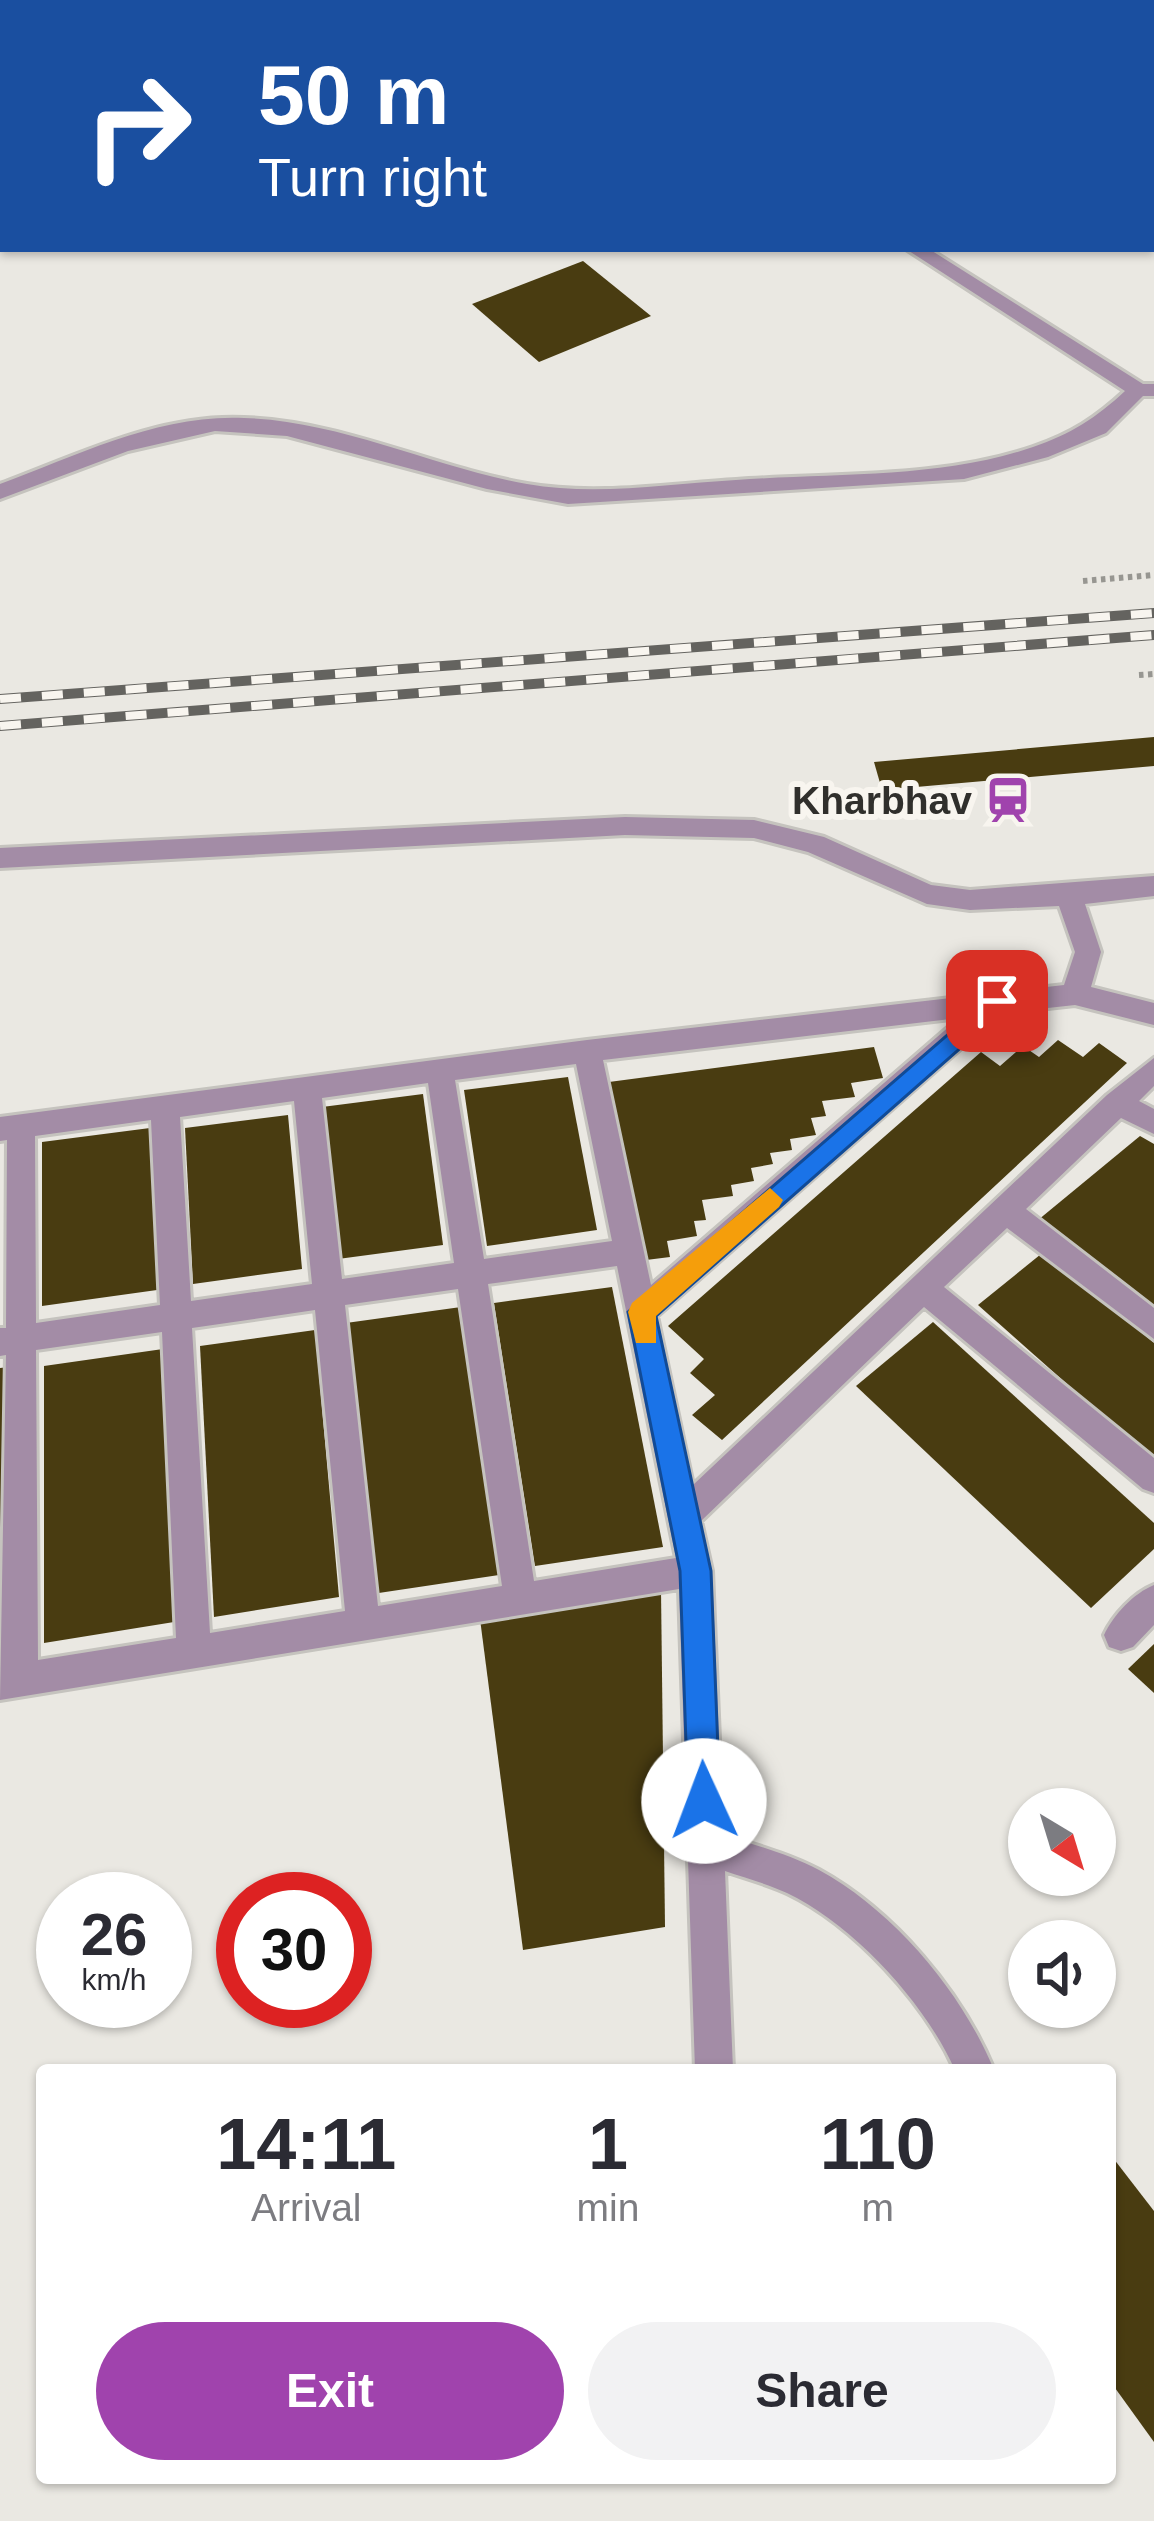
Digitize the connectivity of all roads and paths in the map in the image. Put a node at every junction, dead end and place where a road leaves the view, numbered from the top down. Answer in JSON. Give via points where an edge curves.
{"nodes":[{"id":1,"x":921,"y":252,"type":"edge"},
{"id":2,"x":1146,"y":390,"type":"edge"},
{"id":3,"x":0,"y":492,"type":"edge"},
{"id":4,"x":1154,"y":575,"type":"edge"},
{"id":5,"x":1083,"y":580,"type":"dead end"},
{"id":6,"x":1154,"y":674,"type":"edge"},
{"id":7,"x":1139,"y":675,"type":"dead end"},
{"id":8,"x":0,"y":858,"type":"edge"},
{"id":9,"x":1154,"y":886,"type":"edge"},
{"id":10,"x":1069,"y":896,"type":"junction"},
{"id":11,"x":1075,"y":994,"type":"junction"},
{"id":12,"x":997,"y":1001,"type":"junction"},
{"id":13,"x":1154,"y":1013,"type":"edge"},
{"id":14,"x":587,"y":1051,"type":"junction"},
{"id":15,"x":1154,"y":1069,"type":"edge"},
{"id":16,"x":440,"y":1071,"type":"junction"},
{"id":17,"x":308,"y":1088,"type":"junction"},
{"id":18,"x":1117,"y":1103,"type":"junction"},
{"id":19,"x":165,"y":1107,"type":"junction"},
{"id":20,"x":1154,"y":1122,"type":"edge"},
{"id":21,"x":11,"y":1127,"type":"edge"},
{"id":22,"x":1006,"y":1210,"type":"junction"},
{"id":23,"x":629,"y":1251,"type":"junction"},
{"id":24,"x":470,"y":1274,"type":"junction"},
{"id":25,"x":923,"y":1288,"type":"junction"},
{"id":26,"x":328,"y":1294,"type":"junction"},
{"id":27,"x":641,"y":1312,"type":"junction"},
{"id":28,"x":176,"y":1316,"type":"junction"},
{"id":29,"x":1154,"y":1326,"type":"edge"},
{"id":30,"x":11,"y":1340,"type":"edge"},
{"id":31,"x":1154,"y":1478,"type":"edge"},
{"id":32,"x":684,"y":1515,"type":"junction"},
{"id":33,"x":695,"y":1571,"type":"junction"},
{"id":34,"x":520,"y":1596,"type":"junction"},
{"id":35,"x":1154,"y":1600,"type":"edge"},
{"id":36,"x":363,"y":1624,"type":"junction"},
{"id":37,"x":1120,"y":1635,"type":"dead end"},
{"id":38,"x":194,"y":1652,"type":"junction"},
{"id":39,"x":10,"y":1681,"type":"edge"},
{"id":40,"x":706,"y":1847,"type":"junction"},
{"id":41,"x":714,"y":2064,"type":"edge"},
{"id":42,"x":973,"y":2064,"type":"edge"}],
"edges":[{"from":1,"to":2,"type":"street"},
{"from":2,"to":3,"type":"street","via":[[1098,428],[964,472],[568,497],[242,424],[170,432]]},
{"from":4,"to":5,"type":"path"},
{"from":6,"to":7,"type":"path"},
{"from":8,"to":10,"type":"street","via":[[625,826],[754,829],[814,844],[927,895]]},
{"from":9,"to":10,"type":"street"},
{"from":10,"to":11,"type":"street","via":[[1088,952]]},
{"from":11,"to":12,"type":"street"},
{"from":11,"to":13,"type":"street"},
{"from":12,"to":14,"type":"street"},
{"from":12,"to":27,"type":"street"},
{"from":14,"to":16,"type":"street"},
{"from":14,"to":23,"type":"street"},
{"from":15,"to":18,"type":"street"},
{"from":16,"to":17,"type":"street"},
{"from":16,"to":24,"type":"street"},
{"from":17,"to":19,"type":"street"},
{"from":17,"to":26,"type":"street"},
{"from":18,"to":20,"type":"street"},
{"from":18,"to":22,"type":"street"},
{"from":19,"to":21,"type":"street"},
{"from":19,"to":28,"type":"street"},
{"from":21,"to":30,"type":"street"},
{"from":22,"to":25,"type":"street"},
{"from":22,"to":29,"type":"street"},
{"from":23,"to":24,"type":"street"},
{"from":23,"to":27,"type":"street"},
{"from":24,"to":26,"type":"street"},
{"from":24,"to":34,"type":"street"},
{"from":25,"to":31,"type":"street"},
{"from":25,"to":32,"type":"street"},
{"from":26,"to":28,"type":"street"},
{"from":26,"to":36,"type":"street"},
{"from":27,"to":32,"type":"street"},
{"from":28,"to":30,"type":"street"},
{"from":28,"to":38,"type":"street"},
{"from":30,"to":39,"type":"street"},
{"from":32,"to":33,"type":"street"},
{"from":33,"to":34,"type":"street"},
{"from":33,"to":40,"type":"street"},
{"from":34,"to":36,"type":"street"},
{"from":35,"to":37,"type":"street"},
{"from":36,"to":38,"type":"street"},
{"from":38,"to":39,"type":"street"},
{"from":40,"to":41,"type":"street"},
{"from":40,"to":42,"type":"street","via":[[806,1883],[886,1946],[966,2044]]}]}
